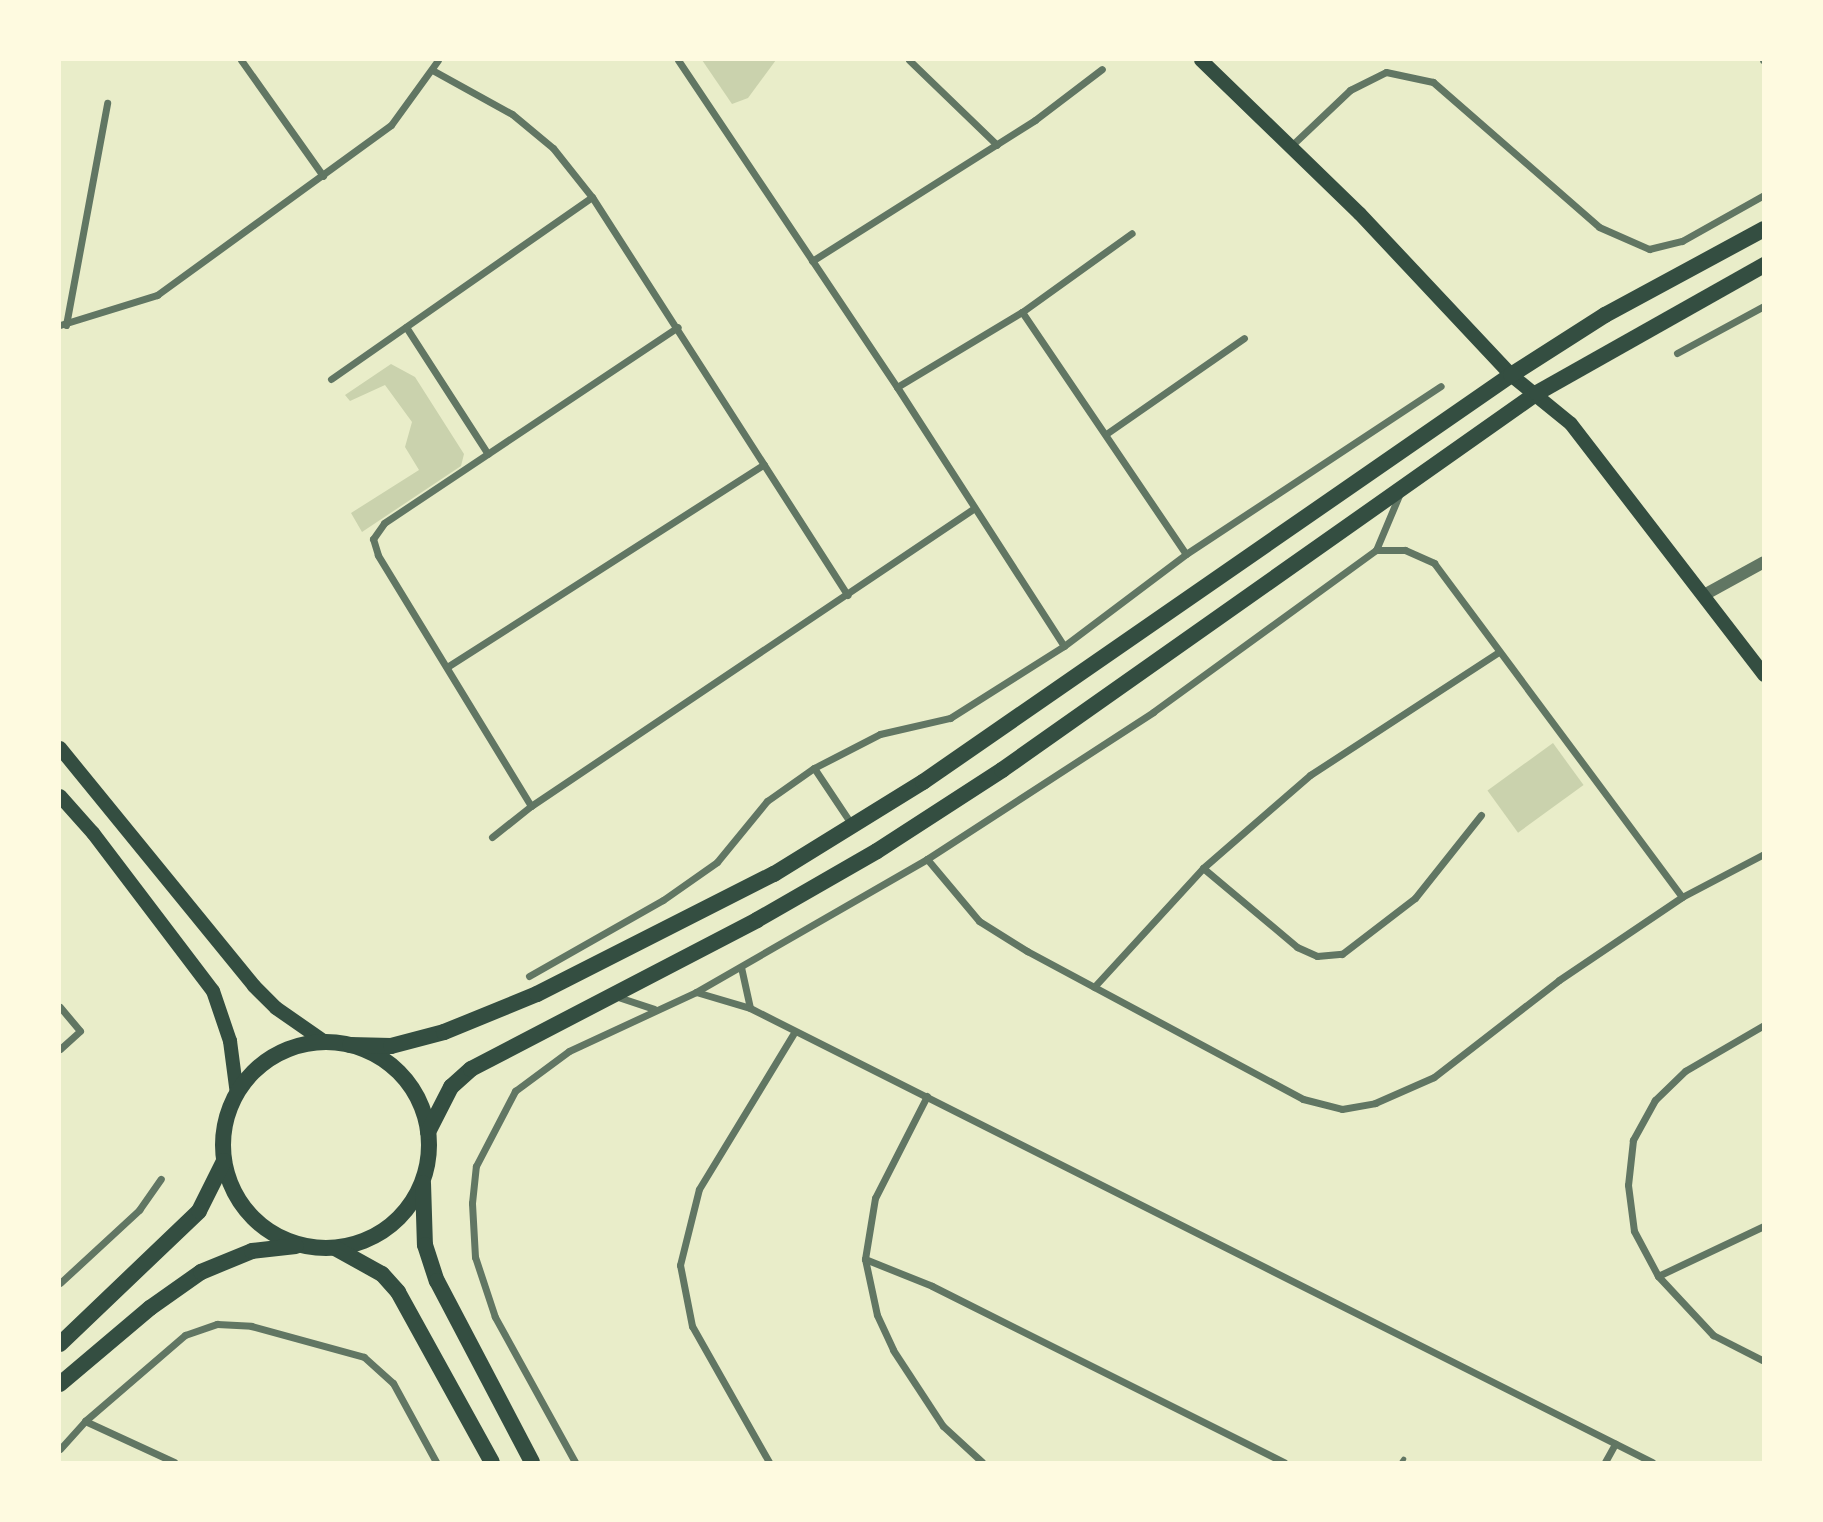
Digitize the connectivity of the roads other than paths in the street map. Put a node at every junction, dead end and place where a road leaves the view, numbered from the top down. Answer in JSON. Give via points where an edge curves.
{"nodes":[{"id":1,"x":241,"y":60,"type":"edge"},
{"id":2,"x":438,"y":60,"type":"edge"},
{"id":3,"x":678,"y":60,"type":"edge"},
{"id":4,"x":909,"y":60,"type":"edge"},
{"id":5,"x":1201,"y":60,"type":"edge"},
{"id":6,"x":1102,"y":69,"type":"dead end"},
{"id":7,"x":433,"y":71,"type":"junction"},
{"id":8,"x":107,"y":103,"type":"dead end"},
{"id":9,"x":996,"y":145,"type":"junction"},
{"id":10,"x":1289,"y":147,"type":"junction"},
{"id":11,"x":323,"y":176,"type":"junction"},
{"id":12,"x":1763,"y":195,"type":"edge"},
{"id":13,"x":592,"y":197,"type":"junction"},
{"id":14,"x":1763,"y":229,"type":"edge"},
{"id":15,"x":1132,"y":233,"type":"dead end"},
{"id":16,"x":812,"y":261,"type":"junction"},
{"id":17,"x":1763,"y":265,"type":"edge"},
{"id":18,"x":1763,"y":306,"type":"edge"},
{"id":19,"x":1022,"y":312,"type":"junction"},
{"id":20,"x":63,"y":325,"type":"edge"},
{"id":21,"x":406,"y":327,"type":"junction"},
{"id":22,"x":678,"y":327,"type":"junction"},
{"id":23,"x":1244,"y":338,"type":"dead end"},
{"id":24,"x":1677,"y":353,"type":"dead end"},
{"id":25,"x":1511,"y":375,"type":"junction"},
{"id":26,"x":331,"y":379,"type":"dead end"},
{"id":27,"x":1441,"y":386,"type":"dead end"},
{"id":28,"x":897,"y":387,"type":"junction"},
{"id":29,"x":1537,"y":393,"type":"junction"},
{"id":30,"x":1106,"y":434,"type":"junction"},
{"id":31,"x":488,"y":454,"type":"junction"},
{"id":32,"x":764,"y":464,"type":"junction"},
{"id":33,"x":1403,"y":487,"type":"junction"},
{"id":34,"x":973,"y":509,"type":"junction"},
{"id":35,"x":1376,"y":550,"type":"junction"},
{"id":36,"x":1186,"y":554,"type":"junction"},
{"id":37,"x":1763,"y":562,"type":"edge"},
{"id":38,"x":848,"y":595,"type":"junction"},
{"id":39,"x":1704,"y":595,"type":"junction"},
{"id":40,"x":1064,"y":646,"type":"junction"},
{"id":41,"x":1499,"y":652,"type":"junction"},
{"id":42,"x":447,"y":667,"type":"junction"},
{"id":43,"x":1763,"y":675,"type":"edge"},
{"id":44,"x":60,"y":748,"type":"edge"},
{"id":45,"x":814,"y":768,"type":"junction"},
{"id":46,"x":60,"y":796,"type":"edge"},
{"id":47,"x":531,"y":806,"type":"junction"},
{"id":48,"x":1481,"y":815,"type":"dead end"},
{"id":49,"x":852,"y":825,"type":"junction"},
{"id":50,"x":492,"y":837,"type":"dead end"},
{"id":51,"x":1763,"y":854,"type":"edge"},
{"id":52,"x":927,"y":859,"type":"junction"},
{"id":53,"x":1203,"y":868,"type":"junction"},
{"id":54,"x":1682,"y":897,"type":"junction"},
{"id":55,"x":741,"y":967,"type":"junction"},
{"id":56,"x":529,"y":976,"type":"dead end"},
{"id":57,"x":1094,"y":987,"type":"junction"},
{"id":58,"x":696,"y":992,"type":"junction"},
{"id":59,"x":615,"y":996,"type":"junction"},
{"id":60,"x":60,"y":1007,"type":"edge"},
{"id":61,"x":750,"y":1008,"type":"junction"},
{"id":62,"x":654,"y":1009,"type":"junction"},
{"id":63,"x":1763,"y":1025,"type":"edge"},
{"id":64,"x":794,"y":1033,"type":"junction"},
{"id":65,"x":325,"y":1042,"type":"junction"},
{"id":66,"x":350,"y":1045,"type":"junction"},
{"id":67,"x":60,"y":1049,"type":"edge"},
{"id":68,"x":237,"y":1094,"type":"junction"},
{"id":69,"x":927,"y":1096,"type":"junction"},
{"id":70,"x":428,"y":1132,"type":"junction"},
{"id":71,"x":224,"y":1161,"type":"junction"},
{"id":72,"x":423,"y":1177,"type":"junction"},
{"id":73,"x":161,"y":1179,"type":"dead end"},
{"id":74,"x":1763,"y":1226,"type":"edge"},
{"id":75,"x":302,"y":1245,"type":"junction"},
{"id":76,"x":335,"y":1248,"type":"junction"},
{"id":77,"x":865,"y":1259,"type":"junction"},
{"id":78,"x":1658,"y":1276,"type":"junction"},
{"id":79,"x":60,"y":1283,"type":"edge"},
{"id":80,"x":60,"y":1343,"type":"edge"},
{"id":81,"x":1763,"y":1361,"type":"edge"},
{"id":82,"x":60,"y":1384,"type":"edge"},
{"id":83,"x":85,"y":1421,"type":"junction"},
{"id":84,"x":1615,"y":1444,"type":"junction"},
{"id":85,"x":60,"y":1450,"type":"edge"},
{"id":86,"x":174,"y":1462,"type":"edge"},
{"id":87,"x":436,"y":1462,"type":"edge"},
{"id":88,"x":492,"y":1462,"type":"edge"},
{"id":89,"x":532,"y":1462,"type":"edge"},
{"id":90,"x":575,"y":1462,"type":"edge"},
{"id":91,"x":769,"y":1462,"type":"edge"},
{"id":92,"x":982,"y":1462,"type":"edge"},
{"id":93,"x":1284,"y":1462,"type":"edge"},
{"id":94,"x":1605,"y":1462,"type":"edge"},
{"id":95,"x":1653,"y":1462,"type":"edge"}],
"edges":[{"from":1,"to":11,"type":"street"},
{"from":2,"to":7,"type":"street"},
{"from":3,"to":16,"type":"street"},
{"from":4,"to":9,"type":"street"},
{"from":5,"to":10,"type":"main road"},
{"from":6,"to":9,"type":"street"},
{"from":7,"to":11,"type":"street","via":[[391,125]]},
{"from":7,"to":13,"type":"street","via":[[512,114],[553,148]]},
{"from":8,"to":20,"type":"street"},
{"from":9,"to":16,"type":"street"},
{"from":10,"to":12,"type":"street","via":[[1350,90],[1385,72],[1433,82],[1599,227],[1649,249],[1682,241]]},
{"from":10,"to":25,"type":"main road","via":[[1360,214]]},
{"from":11,"to":20,"type":"street","via":[[156,295]]},
{"from":13,"to":21,"type":"street"},
{"from":13,"to":22,"type":"street"},
{"from":14,"to":25,"type":"main road","via":[[1605,316]]},
{"from":15,"to":19,"type":"street"},
{"from":16,"to":28,"type":"street"},
{"from":17,"to":29,"type":"main road"},
{"from":18,"to":24,"type":"street"},
{"from":19,"to":28,"type":"street"},
{"from":19,"to":30,"type":"street"},
{"from":21,"to":26,"type":"street"},
{"from":21,"to":31,"type":"street"},
{"from":22,"to":31,"type":"street"},
{"from":22,"to":32,"type":"street"},
{"from":23,"to":30,"type":"street"},
{"from":25,"to":29,"type":"main road"},
{"from":25,"to":49,"type":"main road","via":[[934,774]]},
{"from":27,"to":36,"type":"street"},
{"from":28,"to":34,"type":"street"},
{"from":29,"to":33,"type":"main road"},
{"from":29,"to":39,"type":"main road","via":[[1571,424]]},
{"from":30,"to":36,"type":"street"},
{"from":31,"to":42,"type":"street","via":[[384,523],[373,539],[378,555]]},
{"from":32,"to":38,"type":"street"},
{"from":32,"to":42,"type":"street"},
{"from":33,"to":35,"type":"street"},
{"from":33,"to":59,"type":"main road","via":[[1002,770],[877,851]]},
{"from":34,"to":38,"type":"street"},
{"from":34,"to":40,"type":"street"},
{"from":35,"to":41,"type":"street","via":[[1405,550],[1434,563]]},
{"from":35,"to":52,"type":"street","via":[[1153,712]]},
{"from":36,"to":40,"type":"street"},
{"from":37,"to":39,"type":"street"},
{"from":38,"to":47,"type":"street"},
{"from":39,"to":43,"type":"main road"},
{"from":40,"to":45,"type":"street","via":[[950,718],[880,734]]},
{"from":41,"to":53,"type":"street","via":[[1310,775]]},
{"from":41,"to":54,"type":"street"},
{"from":42,"to":47,"type":"street"},
{"from":44,"to":65,"type":"main road","via":[[254,986],[276,1008]]},
{"from":45,"to":49,"type":"street"},
{"from":45,"to":56,"type":"street","via":[[767,801],[717,862],[663,900]]},
{"from":46,"to":68,"type":"main road","via":[[213,991],[230,1041]]},
{"from":47,"to":50,"type":"street"},
{"from":48,"to":53,"type":"street","via":[[1415,898],[1342,954],[1317,956],[1297,947]]},
{"from":49,"to":66,"type":"main road","via":[[774,874],[537,994],[412,1042]]},
{"from":51,"to":54,"type":"street"},
{"from":52,"to":55,"type":"street"},
{"from":52,"to":57,"type":"street","via":[[979,921]]},
{"from":53,"to":57,"type":"street"},
{"from":54,"to":57,"type":"street","via":[[1559,980],[1434,1077],[1375,1103],[1342,1109],[1303,1100]]},
{"from":55,"to":58,"type":"street"},
{"from":55,"to":61,"type":"street"},
{"from":58,"to":61,"type":"street"},
{"from":58,"to":62,"type":"street"},
{"from":59,"to":62,"type":"street"},
{"from":59,"to":70,"type":"main road","via":[[471,1069],[451,1087]]},
{"from":60,"to":67,"type":"street","via":[[80,1031]]},
{"from":61,"to":64,"type":"street"},
{"from":62,"to":90,"type":"street","via":[[536,1072],[515,1091],[476,1166],[472,1203],[475,1257],[495,1317]]},
{"from":63,"to":78,"type":"street","via":[[1685,1072],[1655,1100],[1633,1140],[1628,1185],[1634,1231]]},
{"from":64,"to":69,"type":"street"},
{"from":64,"to":91,"type":"street","via":[[699,1189],[680,1265],[692,1326]]},
{"from":65,"to":66,"type":"main road"},
{"from":65,"to":68,"type":"main road","via":[[274,1056],[253,1072]]},
{"from":66,"to":70,"type":"main road","via":[[394,1067],[410,1086]]},
{"from":68,"to":71,"type":"main road","via":[[225,1126]]},
{"from":69,"to":77,"type":"street","via":[[875,1198]]},
{"from":69,"to":84,"type":"street"},
{"from":70,"to":72,"type":"main road"},
{"from":71,"to":75,"type":"main road","via":[[238,1199],[250,1214],[265,1229]]},
{"from":71,"to":80,"type":"main road","via":[[204,1202],[183,1228]]},
{"from":72,"to":76,"type":"main road","via":[[410,1204],[389,1226],[364,1241]]},
{"from":72,"to":89,"type":"main road","via":[[425,1245],[437,1281]]},
{"from":73,"to":79,"type":"street","via":[[139,1210]]},
{"from":74,"to":78,"type":"street"},
{"from":75,"to":76,"type":"main road"},
{"from":75,"to":82,"type":"main road","via":[[252,1251],[201,1272],[150,1308]]},
{"from":76,"to":88,"type":"main road","via":[[382,1274],[398,1292]]},
{"from":77,"to":92,"type":"street","via":[[877,1315],[893,1350],[943,1426]]},
{"from":77,"to":93,"type":"street","via":[[932,1286]]},
{"from":78,"to":81,"type":"street","via":[[1713,1335]]},
{"from":83,"to":85,"type":"street"},
{"from":83,"to":86,"type":"street"},
{"from":83,"to":87,"type":"street","via":[[185,1335],[217,1324],[251,1326],[364,1357],[393,1383]]},
{"from":84,"to":94,"type":"street"},
{"from":84,"to":95,"type":"street"}]}
